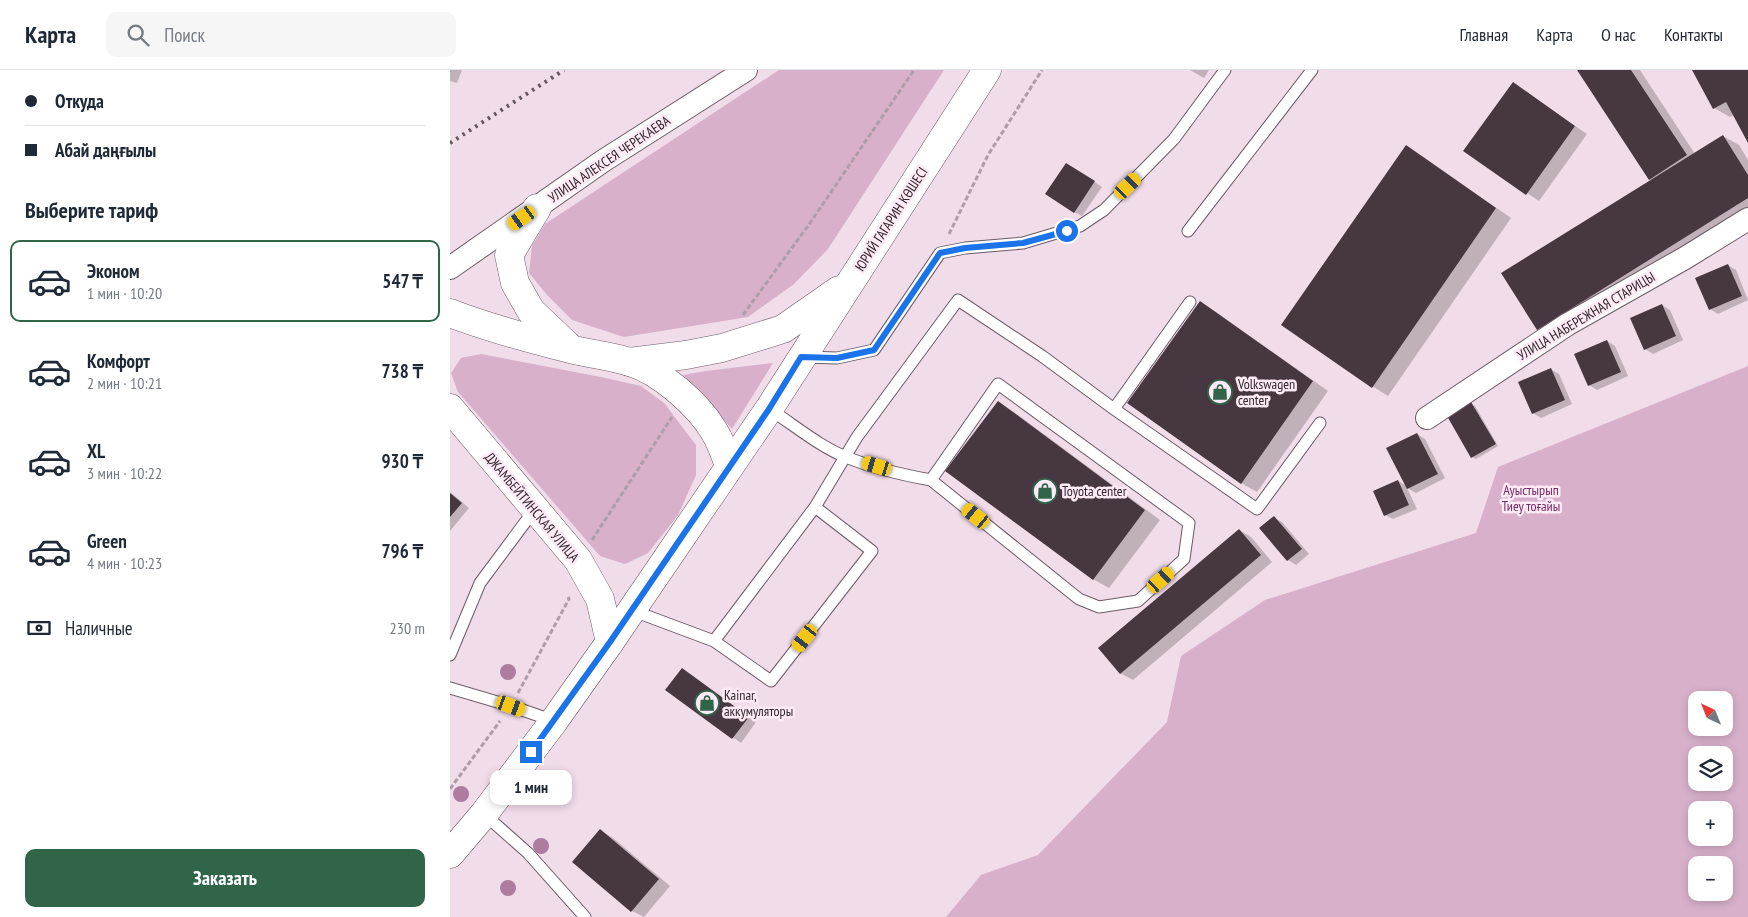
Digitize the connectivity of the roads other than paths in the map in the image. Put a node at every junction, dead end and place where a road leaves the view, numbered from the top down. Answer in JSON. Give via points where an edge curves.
{"nodes":[{"id":1,"x":746,"y":70,"type":"edge"},
{"id":2,"x":978,"y":70,"type":"edge"},
{"id":3,"x":987,"y":70,"type":"edge"},
{"id":4,"x":1225,"y":70,"type":"edge"},
{"id":5,"x":1312,"y":70,"type":"edge"},
{"id":6,"x":537,"y":208,"type":"junction"},
{"id":7,"x":1748,"y":219,"type":"edge"},
{"id":8,"x":1188,"y":230,"type":"dead end"},
{"id":9,"x":450,"y":268,"type":"edge"},
{"id":10,"x":849,"y":284,"type":"junction"},
{"id":11,"x":1190,"y":302,"type":"dead end"},
{"id":12,"x":450,"y":313,"type":"edge"},
{"id":13,"x":571,"y":349,"type":"junction"},
{"id":14,"x":801,"y":357,"type":"junction"},
{"id":15,"x":629,"y":362,"type":"junction"},
{"id":16,"x":450,"y":408,"type":"edge"},
{"id":17,"x":769,"y":409,"type":"junction"},
{"id":18,"x":1114,"y":409,"type":"junction"},
{"id":19,"x":1427,"y":418,"type":"dead end"},
{"id":20,"x":1320,"y":423,"type":"dead end"},
{"id":21,"x":846,"y":457,"type":"junction"},
{"id":22,"x":730,"y":466,"type":"junction"},
{"id":23,"x":931,"y":480,"type":"junction"},
{"id":24,"x":815,"y":507,"type":"junction"},
{"id":25,"x":535,"y":510,"type":"junction"},
{"id":26,"x":631,"y":610,"type":"junction"},
{"id":27,"x":714,"y":641,"type":"junction"},
{"id":28,"x":610,"y":642,"type":"junction"},
{"id":29,"x":450,"y":655,"type":"edge"},
{"id":30,"x":450,"y":688,"type":"edge"},
{"id":31,"x":554,"y":721,"type":"junction"},
{"id":32,"x":484,"y":814,"type":"junction"},
{"id":33,"x":452,"y":846,"type":"edge"},
{"id":34,"x":585,"y":917,"type":"edge"}],
"edges":[{"from":1,"to":6,"type":"street","name":"УЛИЦА АЛЕКСЕЯ ЧЕРЕКАЕВА"},
{"from":2,"to":10,"type":"main road","name":"ЮРИЙ ГАГАРИН КӨШЕСІ"},
{"from":3,"to":10,"type":"main road","name":"ЮРИЙ ГАГАРИН КӨШЕСІ"},
{"from":4,"to":14,"type":"lane","via":[[1174,139],[1104,210],[1080,226],[1023,243],[940,253],[874,350],[837,358]]},
{"from":5,"to":8,"type":"lane"},
{"from":6,"to":9,"type":"street","name":"УЛИЦА АЛЕКСЕЯ ЧЕРЕКАЕВА"},
{"from":6,"to":13,"type":"main road","via":[[509,255],[515,283],[531,311]]},
{"from":7,"to":19,"type":"street","name":"УЛИЦА НАБЕРЕЖНАЯ СТАРИЦЫ","via":[[1568,324]]},
{"from":10,"to":14,"type":"main road"},
{"from":10,"to":15,"type":"main road","via":[[783,328],[722,348]]},
{"from":11,"to":18,"type":"lane"},
{"from":12,"to":13,"type":"main road","via":[[481,325]]},
{"from":13,"to":15,"type":"main road"},
{"from":14,"to":17,"type":"main road"},
{"from":15,"to":22,"type":"main road","via":[[649,370],[669,384],[700,414],[714,430]]},
{"from":16,"to":25,"type":"main road","name":"ДЖАМБЕЙТИНСКАЯ УЛИЦА"},
{"from":17,"to":21,"type":"lane"},
{"from":17,"to":22,"type":"main road"},
{"from":18,"to":20,"type":"lane","via":[[1257,509]]},
{"from":18,"to":21,"type":"lane","via":[[958,300]]},
{"from":21,"to":23,"type":"lane"},
{"from":21,"to":24,"type":"lane"},
{"from":22,"to":26,"type":"main road"},
{"from":23,"to":23,"type":"lane","via":[[998,384],[1189,523],[1184,559],[1138,601],[1099,607],[1079,599]]},
{"from":24,"to":27,"type":"lane"},
{"from":24,"to":27,"type":"lane","via":[[872,551],[771,681]]},
{"from":25,"to":28,"type":"main road","name":"ДЖАМБЕЙТИНСКАЯ УЛИЦА","via":[[578,560],[600,599]]},
{"from":25,"to":29,"type":"lane","via":[[480,583]]},
{"from":26,"to":27,"type":"lane"},
{"from":26,"to":28,"type":"main road"},
{"from":28,"to":31,"type":"main road"},
{"from":30,"to":31,"type":"lane"},
{"from":31,"to":32,"type":"main road"},
{"from":32,"to":33,"type":"main road"},
{"from":32,"to":34,"type":"lane","via":[[528,853]]}]}
